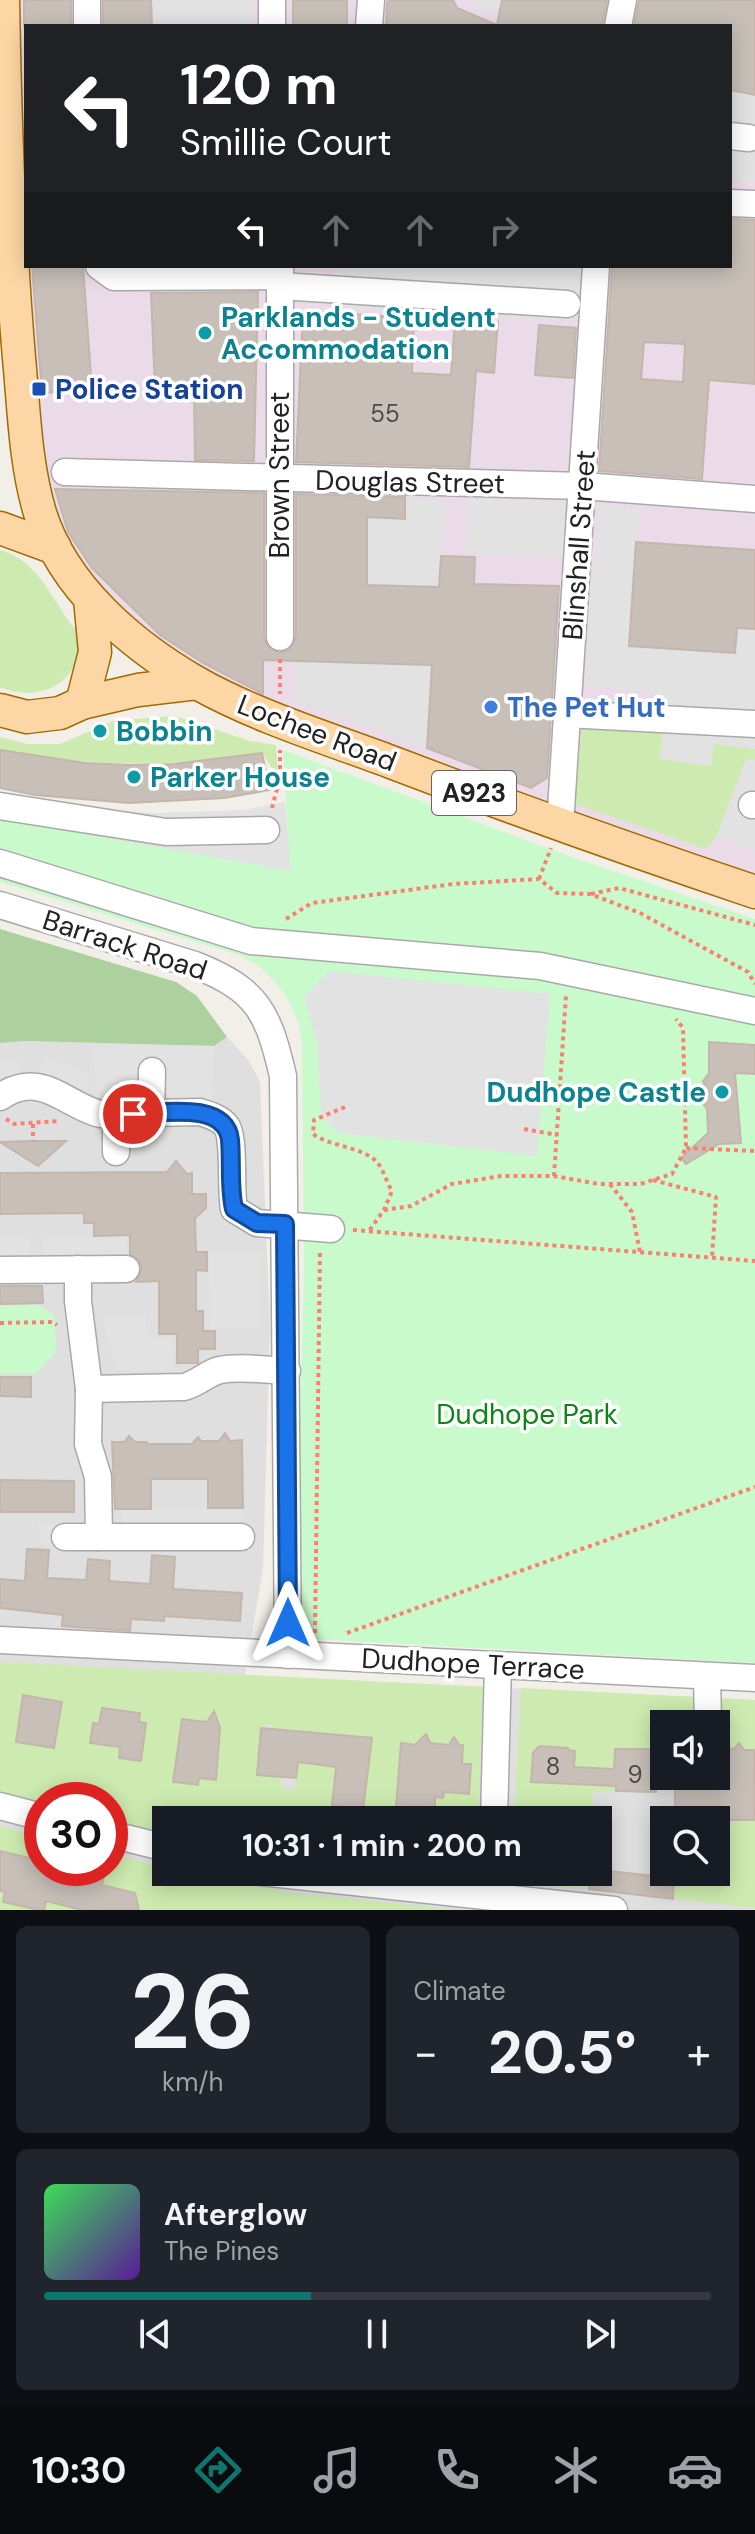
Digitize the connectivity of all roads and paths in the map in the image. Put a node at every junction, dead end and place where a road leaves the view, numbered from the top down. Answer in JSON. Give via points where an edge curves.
{"nodes":[{"id":1,"x":3,"y":0,"type":"edge"},
{"id":2,"x":87,"y":0,"type":"edge"},
{"id":3,"x":272,"y":0,"type":"edge"},
{"id":4,"x":371,"y":0,"type":"edge"},
{"id":5,"x":623,"y":0,"type":"edge"},
{"id":6,"x":87,"y":24,"type":"edge"},
{"id":7,"x":272,"y":24,"type":"edge"},
{"id":8,"x":369,"y":24,"type":"edge"},
{"id":9,"x":618,"y":24,"type":"edge"},
{"id":10,"x":732,"y":203,"type":"edge"},
{"id":11,"x":755,"y":204,"type":"edge"},
{"id":12,"x":102,"y":268,"type":"edge"},
{"id":13,"x":596,"y":268,"type":"edge"},
{"id":14,"x":280,"y":276,"type":"edge"},
{"id":15,"x":567,"y":304,"type":"dead end"},
{"id":16,"x":65,"y":472,"type":"dead end"},
{"id":17,"x":279,"y":478,"type":"junction"},
{"id":18,"x":583,"y":486,"type":"junction"},
{"id":19,"x":755,"y":499,"type":"edge"},
{"id":20,"x":0,"y":528,"type":"edge"},
{"id":21,"x":55,"y":548,"type":"junction"},
{"id":22,"x":90,"y":599,"type":"junction"},
{"id":23,"x":280,"y":637,"type":"joint"},
{"id":24,"x":197,"y":683,"type":"junction"},
{"id":25,"x":82,"y":703,"type":"junction"},
{"id":26,"x":0,"y":710,"type":"edge"},
{"id":27,"x":566,"y":714,"type":"junction"},
{"id":28,"x":755,"y":724,"type":"edge"},
{"id":29,"x":280,"y":731,"type":"junction"},
{"id":30,"x":0,"y":806,"type":"edge"},
{"id":31,"x":560,"y":825,"type":"junction"},
{"id":32,"x":266,"y":830,"type":"joint"},
{"id":33,"x":0,"y":863,"type":"edge"},
{"id":34,"x":539,"y":879,"type":"junction"},
{"id":35,"x":755,"y":892,"type":"edge"},
{"id":36,"x":590,"y":894,"type":"junction"},
{"id":37,"x":0,"y":905,"type":"edge"},
{"id":38,"x":755,"y":925,"type":"edge"},
{"id":39,"x":251,"y":941,"type":"junction"},
{"id":40,"x":568,"y":972,"type":"junction"},
{"id":41,"x":755,"y":984,"type":"edge"},
{"id":42,"x":755,"y":1011,"type":"edge"},
{"id":43,"x":673,"y":1016,"type":"dead end"},
{"id":44,"x":152,"y":1071,"type":"dead end"},
{"id":45,"x":0,"y":1097,"type":"edge"},
{"id":46,"x":345,"y":1107,"type":"dead end"},
{"id":47,"x":151,"y":1113,"type":"junction"},
{"id":48,"x":116,"y":1114,"type":"junction"},
{"id":49,"x":14,"y":1124,"type":"dead end"},
{"id":50,"x":33,"y":1124,"type":"junction"},
{"id":51,"x":51,"y":1124,"type":"dead end"},
{"id":52,"x":524,"y":1129,"type":"dead end"},
{"id":53,"x":557,"y":1135,"type":"junction"},
{"id":54,"x":33,"y":1141,"type":"dead end"},
{"id":55,"x":686,"y":1148,"type":"junction"},
{"id":56,"x":755,"y":1151,"type":"edge"},
{"id":57,"x":116,"y":1152,"type":"dead end"},
{"id":58,"x":554,"y":1176,"type":"junction"},
{"id":59,"x":653,"y":1180,"type":"junction"},
{"id":60,"x":610,"y":1184,"type":"junction"},
{"id":61,"x":384,"y":1210,"type":"junction"},
{"id":62,"x":285,"y":1224,"type":"junction"},
{"id":63,"x":325,"y":1228,"type":"junction"},
{"id":64,"x":368,"y":1232,"type":"junction"},
{"id":65,"x":640,"y":1252,"type":"junction"},
{"id":66,"x":712,"y":1258,"type":"junction"},
{"id":67,"x":755,"y":1261,"type":"edge"},
{"id":68,"x":78,"y":1269,"type":"junction"},
{"id":69,"x":126,"y":1269,"type":"dead end"},
{"id":70,"x":0,"y":1270,"type":"edge"},
{"id":71,"x":0,"y":1323,"type":"edge"},
{"id":72,"x":81,"y":1332,"type":"junction"},
{"id":73,"x":287,"y":1371,"type":"junction"},
{"id":74,"x":89,"y":1389,"type":"junction"},
{"id":75,"x":755,"y":1487,"type":"edge"},
{"id":76,"x":65,"y":1537,"type":"dead end"},
{"id":77,"x":99,"y":1537,"type":"junction"},
{"id":78,"x":241,"y":1537,"type":"dead end"},
{"id":79,"x":338,"y":1636,"type":"dead end"},
{"id":80,"x":0,"y":1640,"type":"edge"},
{"id":81,"x":288,"y":1655,"type":"junction"},
{"id":82,"x":498,"y":1665,"type":"junction"},
{"id":83,"x":707,"y":1676,"type":"junction"},
{"id":84,"x":755,"y":1678,"type":"edge"},
{"id":85,"x":708,"y":1710,"type":"edge"},
{"id":86,"x":0,"y":1806,"type":"edge"},
{"id":87,"x":494,"y":1806,"type":"edge"},
{"id":88,"x":24,"y":1812,"type":"edge"},
{"id":89,"x":128,"y":1838,"type":"edge"},
{"id":90,"x":152,"y":1844,"type":"edge"},
{"id":91,"x":416,"y":1886,"type":"edge"},
{"id":92,"x":493,"y":1893,"type":"edge"},
{"id":93,"x":614,"y":1910,"type":"edge"}],
"edges":[{"from":1,"to":21,"type":"main road","name":"Lochee Road","via":[[13,280],[26,437],[41,514]]},
{"from":2,"to":6,"type":"street"},
{"from":3,"to":7,"type":"street"},
{"from":4,"to":8,"type":"street"},
{"from":5,"to":9,"type":"street"},
{"from":10,"to":11,"type":"street"},
{"from":12,"to":14,"type":"street","via":[[114,277]]},
{"from":13,"to":18,"type":"street","name":"Blinshall Street"},
{"from":14,"to":15,"type":"street"},
{"from":14,"to":17,"type":"street","name":"Brown Street"},
{"from":16,"to":17,"type":"street","name":"Douglas Street"},
{"from":17,"to":18,"type":"street","name":"Douglas Street"},
{"from":17,"to":23,"type":"street","name":"Brown Street"},
{"from":18,"to":19,"type":"street","name":"Douglas Street"},
{"from":18,"to":27,"type":"street","name":"Blinshall Street"},
{"from":20,"to":21,"type":"main road"},
{"from":21,"to":22,"type":"main road","name":"Lochee Road"},
{"from":22,"to":24,"type":"main road","name":"Lochee Road","number":"A923"},
{"from":22,"to":25,"type":"main road","via":[[95,652]]},
{"from":23,"to":29,"type":"path"},
{"from":24,"to":25,"type":"main road"},
{"from":24,"to":29,"type":"main road","name":"Lochee Road","number":"A923"},
{"from":25,"to":26,"type":"main road","via":[[60,713],[27,717]]},
{"from":27,"to":28,"type":"street"},
{"from":27,"to":31,"type":"street","name":"Blinshall Street"},
{"from":29,"to":31,"type":"main road","name":"Lochee Road","number":"A923"},
{"from":29,"to":32,"type":"path","via":[[280,777]]},
{"from":30,"to":32,"type":"street","via":[[166,832]]},
{"from":31,"to":34,"type":"path"},
{"from":31,"to":35,"type":"main road","name":"Lochee Road","number":"A923"},
{"from":33,"to":39,"type":"street"},
{"from":34,"to":36,"type":"path","via":[[557,893]]},
{"from":34,"to":39,"type":"path","via":[[453,884],[312,903]]},
{"from":36,"to":38,"type":"path","via":[[619,888]]},
{"from":36,"to":41,"type":"path","via":[[640,913],[748,972]]},
{"from":37,"to":62,"type":"street","name":"Barrack Road","via":[[195,965],[248,994],[265,1016],[283,1076]]},
{"from":39,"to":40,"type":"street"},
{"from":40,"to":42,"type":"street"},
{"from":40,"to":53,"type":"path"},
{"from":43,"to":55,"type":"path","via":[[683,1028]]},
{"from":44,"to":47,"type":"street"},
{"from":45,"to":48,"type":"street","via":[[40,1088],[58,1092],[88,1111]]},
{"from":46,"to":61,"type":"path","via":[[314,1120],[313,1134],[377,1163],[392,1191]]},
{"from":47,"to":48,"type":"street"},
{"from":47,"to":62,"type":"street","via":[[200,1112],[226,1126],[234,1209],[257,1223]]},
{"from":48,"to":57,"type":"street"},
{"from":49,"to":50,"type":"path"},
{"from":50,"to":51,"type":"path"},
{"from":50,"to":54,"type":"path"},
{"from":52,"to":53,"type":"path"},
{"from":53,"to":58,"type":"path"},
{"from":55,"to":56,"type":"path"},
{"from":55,"to":59,"type":"path","via":[[672,1174]]},
{"from":58,"to":60,"type":"path"},
{"from":58,"to":61,"type":"path","via":[[501,1176],[452,1184],[411,1206]]},
{"from":59,"to":60,"type":"path"},
{"from":59,"to":66,"type":"path","via":[[716,1197]]},
{"from":60,"to":65,"type":"path","via":[[632,1212]]},
{"from":61,"to":64,"type":"path"},
{"from":62,"to":63,"type":"street"},
{"from":62,"to":73,"type":"street","name":"Barrack Road"},
{"from":63,"to":64,"type":"path"},
{"from":63,"to":81,"type":"path","via":[[315,1644]]},
{"from":64,"to":65,"type":"path"},
{"from":65,"to":66,"type":"path"},
{"from":66,"to":67,"type":"path"},
{"from":68,"to":69,"type":"street"},
{"from":68,"to":70,"type":"street"},
{"from":68,"to":72,"type":"street"},
{"from":71,"to":72,"type":"path","via":[[53,1322],[67,1334]]},
{"from":72,"to":74,"type":"street"},
{"from":73,"to":74,"type":"street","via":[[221,1370],[184,1387]]},
{"from":73,"to":81,"type":"street","name":"Barrack Road"},
{"from":74,"to":77,"type":"street","via":[[88,1444],[98,1477]]},
{"from":75,"to":79,"type":"path"},
{"from":76,"to":77,"type":"street"},
{"from":77,"to":78,"type":"street"},
{"from":80,"to":81,"type":"street","name":"Dudhope Terrace"},
{"from":81,"to":82,"type":"street","name":"Dudhope Terrace"},
{"from":82,"to":83,"type":"street","name":"Dudhope Terrace"},
{"from":82,"to":87,"type":"street"},
{"from":83,"to":84,"type":"street","name":"Dudhope Terrace"},
{"from":83,"to":85,"type":"street"},
{"from":86,"to":88,"type":"street"},
{"from":89,"to":90,"type":"street"},
{"from":91,"to":92,"type":"street"},
{"from":92,"to":93,"type":"street"}]}
